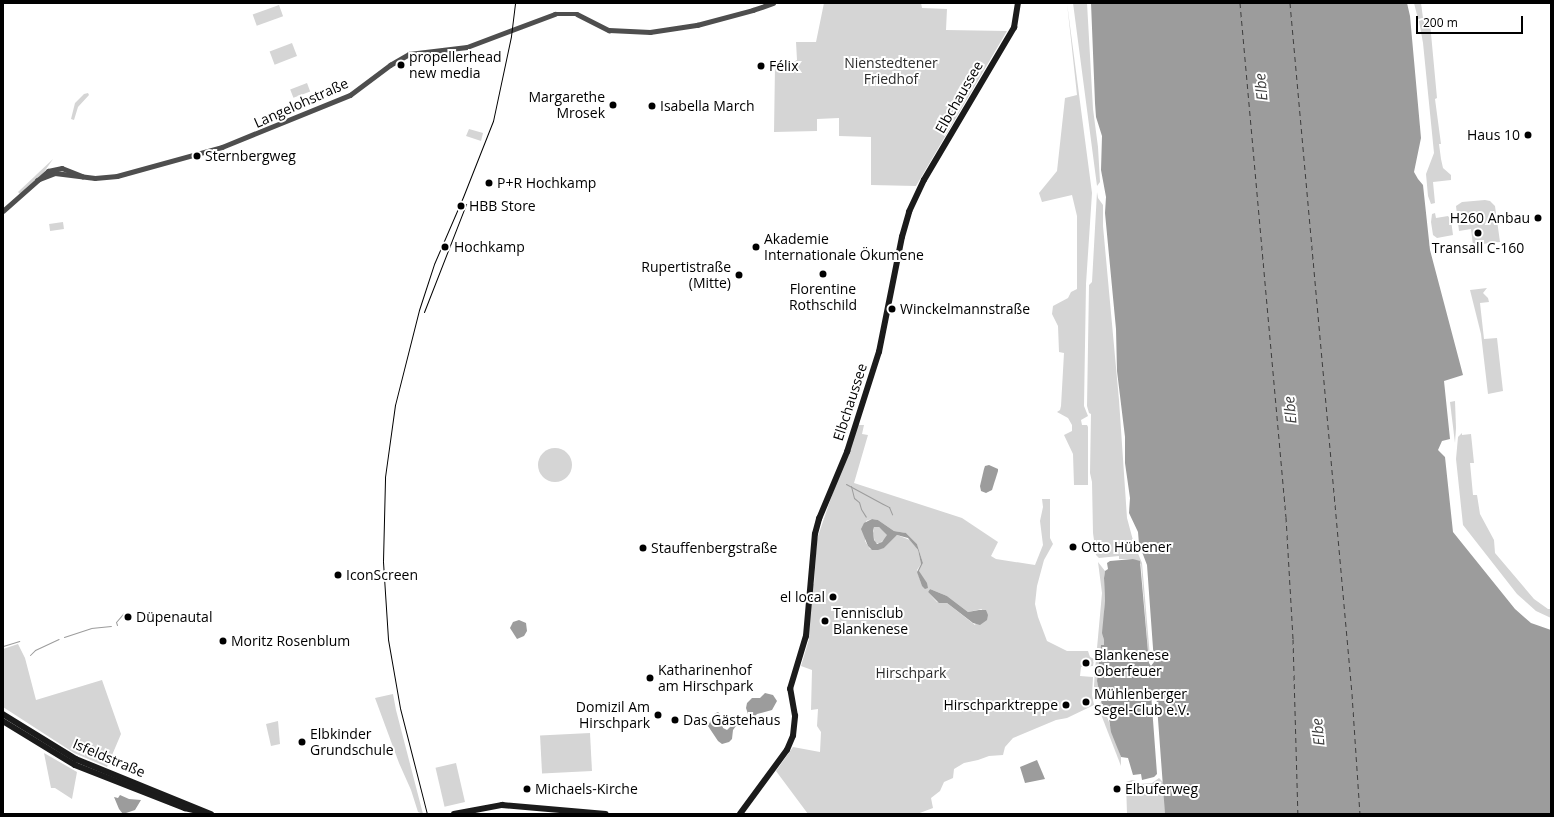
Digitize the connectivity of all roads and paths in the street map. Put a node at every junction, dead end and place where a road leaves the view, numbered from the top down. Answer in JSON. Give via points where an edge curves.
{"nodes":[{"id":1,"x":773,"y":3,"type":"edge"},
{"id":2,"x":1018,"y":3,"type":"edge"},
{"id":3,"x":3,"y":211,"type":"edge"},
{"id":4,"x":3,"y":714,"type":"edge"},
{"id":5,"x":3,"y":721,"type":"edge"},
{"id":6,"x":211,"y":814,"type":"edge"},
{"id":7,"x":454,"y":814,"type":"edge"},
{"id":8,"x":606,"y":814,"type":"edge"},
{"id":9,"x":740,"y":814,"type":"edge"}],
"edges":[{"from":1,"to":3,"type":"street","name":"Langelohstraße","via":[[697,25],[658,31],[609,30],[577,14],[563,13],[536,20],[464,48],[409,54],[350,95],[222,147],[122,175],[100,178],[55,173],[37,180]]},
{"from":2,"to":9,"type":"main road","name":"Elbchaussee","via":[[1014,28],[924,180],[909,212],[879,352],[847,452],[815,534],[806,636],[790,689],[795,716],[793,736],[784,755]]},
{"from":4,"to":6,"type":"main road","name":"Isfeldstraße","via":[[76,759]]},
{"from":5,"to":6,"type":"main road","name":"Isfeldstraße","via":[[75,765],[185,808]]},
{"from":7,"to":8,"type":"main road","via":[[502,805]]}]}
